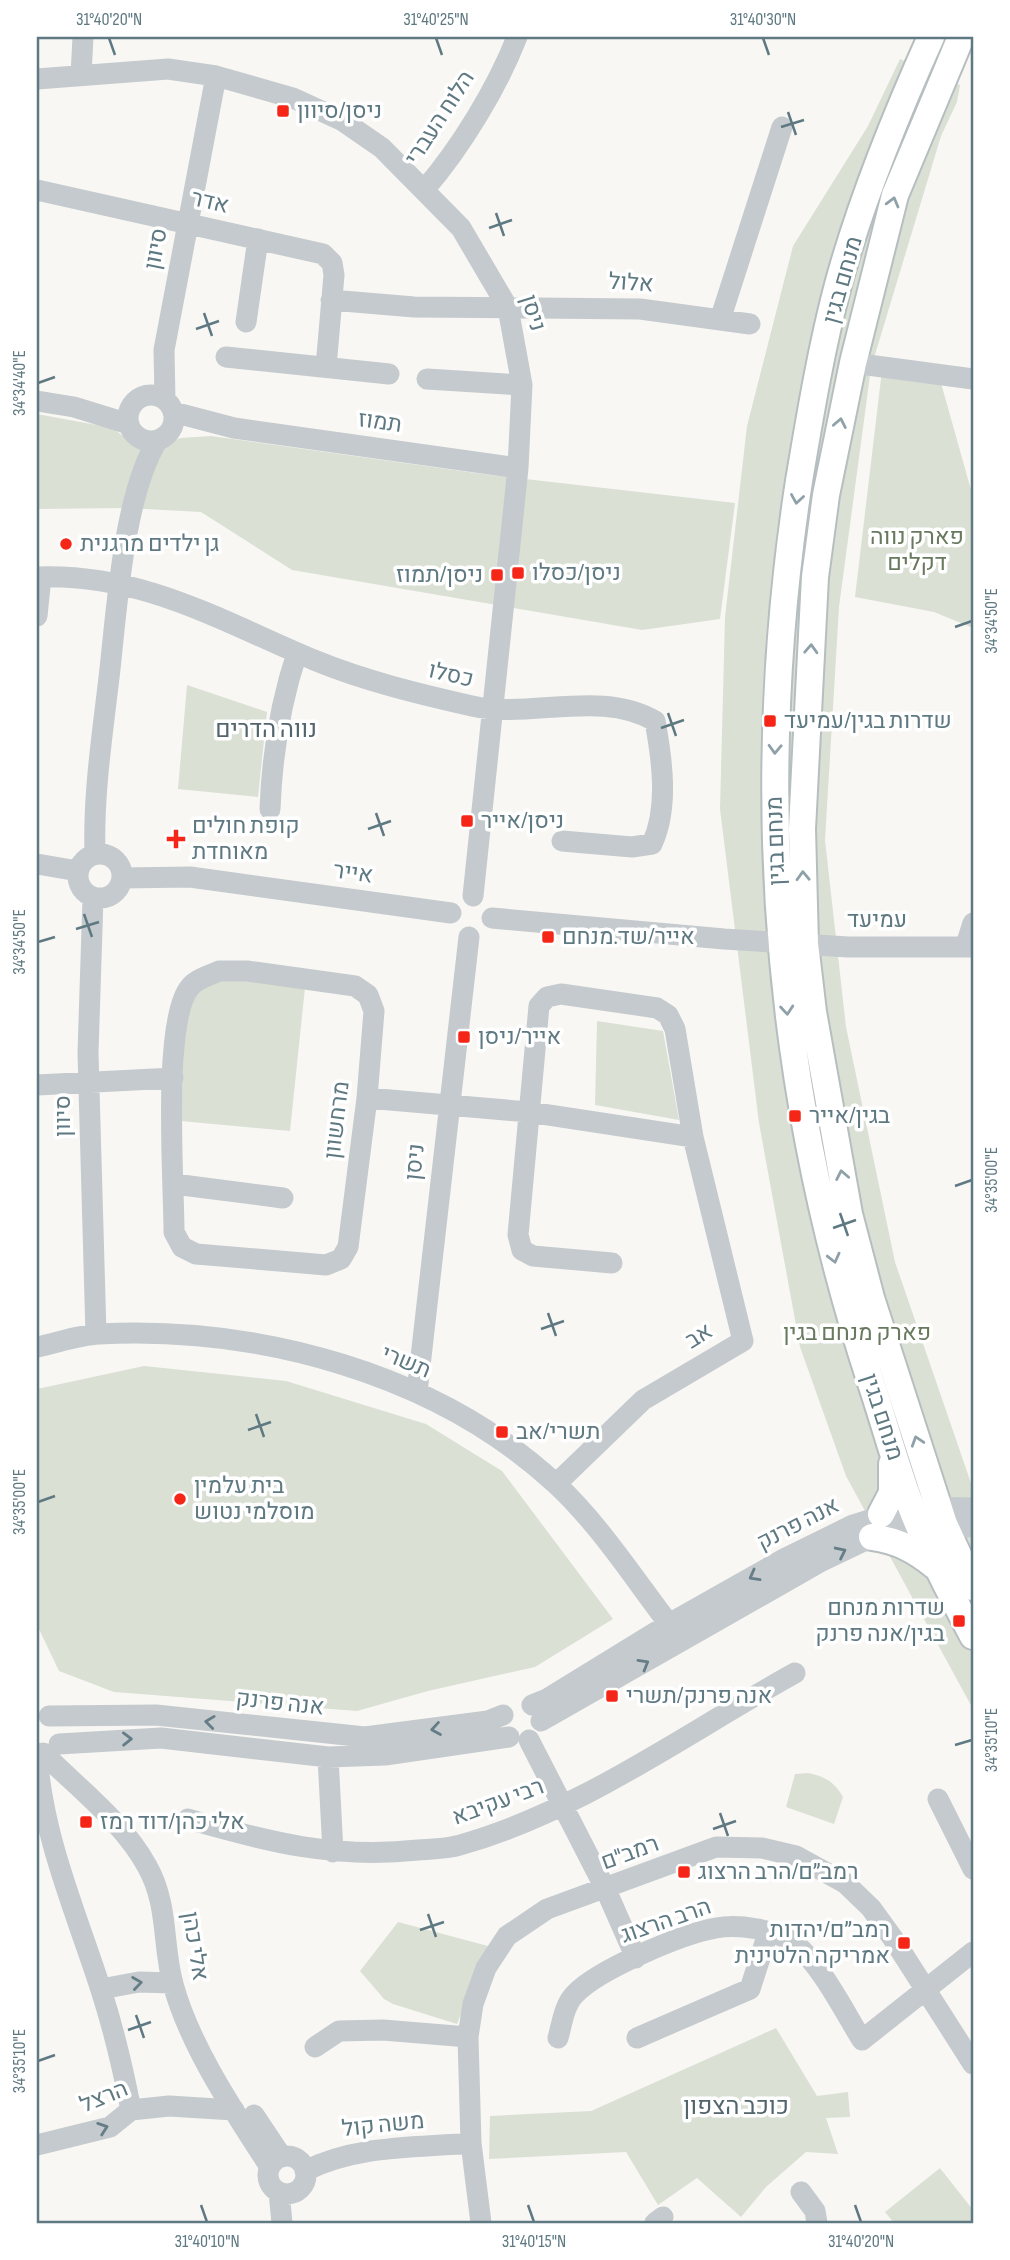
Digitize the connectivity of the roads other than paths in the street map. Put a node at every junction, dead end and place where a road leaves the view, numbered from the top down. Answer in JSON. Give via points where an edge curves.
{"nodes":[{"id":1,"x":83,"y":37,"type":"edge"},
{"id":2,"x":517,"y":37,"type":"edge"},
{"id":3,"x":919,"y":37,"type":"edge"},
{"id":4,"x":931,"y":37,"type":"edge"},
{"id":5,"x":961,"y":37,"type":"edge"},
{"id":6,"x":973,"y":55,"type":"edge"},
{"id":7,"x":81,"y":75,"type":"junction"},
{"id":8,"x":216,"y":76,"type":"junction"},
{"id":9,"x":37,"y":79,"type":"edge"},
{"id":10,"x":912,"y":80,"type":"junction"},
{"id":11,"x":935,"y":97,"type":"junction"},
{"id":12,"x":782,"y":127,"type":"dead end"},
{"id":13,"x":425,"y":189,"type":"junction"},
{"id":14,"x":37,"y":190,"type":"edge"},
{"id":15,"x":187,"y":223,"type":"junction"},
{"id":16,"x":258,"y":239,"type":"junction"},
{"id":17,"x":331,"y":300,"type":"junction"},
{"id":18,"x":508,"y":308,"type":"junction"},
{"id":19,"x":720,"y":320,"type":"junction"},
{"id":20,"x":246,"y":322,"type":"dead end"},
{"id":21,"x":750,"y":324,"type":"dead end"},
{"id":22,"x":226,"y":357,"type":"dead end"},
{"id":23,"x":853,"y":363,"type":"junction"},
{"id":24,"x":326,"y":368,"type":"junction"},
{"id":25,"x":389,"y":374,"type":"dead end"},
{"id":26,"x":427,"y":379,"type":"dead end"},
{"id":27,"x":973,"y":379,"type":"edge"},
{"id":28,"x":522,"y":385,"type":"junction"},
{"id":29,"x":37,"y":401,"type":"edge"},
{"id":30,"x":151,"y":418,"type":"junction"},
{"id":31,"x":518,"y":468,"type":"junction"},
{"id":32,"x":39,"y":577,"type":"edge"},
{"id":33,"x":119,"y":585,"type":"junction"},
{"id":34,"x":37,"y":616,"type":"edge"},
{"id":35,"x":298,"y":653,"type":"junction"},
{"id":36,"x":492,"y":711,"type":"junction"},
{"id":37,"x":270,"y":809,"type":"dead end"},
{"id":38,"x":562,"y":841,"type":"dead end"},
{"id":39,"x":95,"y":855,"type":"junction"},
{"id":40,"x":37,"y":864,"type":"edge"},
{"id":41,"x":78,"y":871,"type":"junction"},
{"id":42,"x":122,"y":878,"type":"junction"},
{"id":43,"x":473,"y":896,"type":"junction"},
{"id":44,"x":93,"y":898,"type":"junction"},
{"id":45,"x":451,"y":914,"type":"junction"},
{"id":46,"x":492,"y":918,"type":"junction"},
{"id":47,"x":973,"y":923,"type":"edge"},
{"id":48,"x":468,"y":937,"type":"junction"},
{"id":49,"x":793,"y":943,"type":"junction"},
{"id":50,"x":970,"y":946,"type":"edge"},
{"id":51,"x":173,"y":1078,"type":"junction"},
{"id":52,"x":89,"y":1083,"type":"junction"},
{"id":53,"x":37,"y":1085,"type":"edge"},
{"id":54,"x":367,"y":1098,"type":"junction"},
{"id":55,"x":448,"y":1107,"type":"junction"},
{"id":56,"x":529,"y":1112,"type":"junction"},
{"id":57,"x":693,"y":1137,"type":"junction"},
{"id":58,"x":174,"y":1184,"type":"junction"},
{"id":59,"x":283,"y":1198,"type":"dead end"},
{"id":60,"x":612,"y":1263,"type":"dead end"},
{"id":61,"x":96,"y":1334,"type":"junction"},
{"id":62,"x":37,"y":1348,"type":"edge"},
{"id":63,"x":417,"y":1392,"type":"junction"},
{"id":64,"x":892,"y":1452,"type":"junction"},
{"id":65,"x":556,"y":1484,"type":"junction"},
{"id":66,"x":973,"y":1508,"type":"edge"},
{"id":67,"x":928,"y":1515,"type":"junction"},
{"id":68,"x":877,"y":1525,"type":"junction"},
{"id":69,"x":973,"y":1527,"type":"edge"},
{"id":70,"x":939,"y":1569,"type":"junction"},
{"id":71,"x":973,"y":1577,"type":"edge"},
{"id":72,"x":669,"y":1624,"type":"junction"},
{"id":73,"x":973,"y":1636,"type":"edge"},
{"id":74,"x":795,"y":1673,"type":"dead end"},
{"id":75,"x":43,"y":1712,"type":"edge"},
{"id":76,"x":536,"y":1713,"type":"junction"},
{"id":77,"x":503,"y":1715,"type":"junction"},
{"id":78,"x":519,"y":1738,"type":"junction"},
{"id":79,"x":47,"y":1750,"type":"edge"},
{"id":80,"x":328,"y":1758,"type":"junction"},
{"id":81,"x":938,"y":1799,"type":"dead end"},
{"id":82,"x":564,"y":1805,"type":"junction"},
{"id":83,"x":188,"y":1819,"type":"dead end"},
{"id":84,"x":332,"y":1852,"type":"junction"},
{"id":85,"x":973,"y":1869,"type":"edge"},
{"id":86,"x":606,"y":1890,"type":"junction"},
{"id":87,"x":768,"y":1933,"type":"junction"},
{"id":88,"x":973,"y":1952,"type":"edge"},
{"id":89,"x":636,"y":1958,"type":"junction"},
{"id":90,"x":173,"y":1983,"type":"junction"},
{"id":91,"x":101,"y":1989,"type":"junction"},
{"id":92,"x":926,"y":1991,"type":"junction"},
{"id":93,"x":468,"y":2037,"type":"junction"},
{"id":94,"x":558,"y":2038,"type":"dead end"},
{"id":95,"x":637,"y":2038,"type":"dead end"},
{"id":96,"x":315,"y":2046,"type":"dead end"},
{"id":97,"x":973,"y":2063,"type":"edge"},
{"id":98,"x":131,"y":2110,"type":"junction"},
{"id":99,"x":234,"y":2110,"type":"junction"},
{"id":100,"x":471,"y":2143,"type":"junction"},
{"id":101,"x":37,"y":2145,"type":"edge"},
{"id":102,"x":276,"y":2162,"type":"junction"},
{"id":103,"x":305,"y":2171,"type":"junction"},
{"id":104,"x":287,"y":2192,"type":"junction"},
{"id":105,"x":801,"y":2192,"type":"dead end"},
{"id":106,"x":282,"y":2223,"type":"edge"},
{"id":107,"x":296,"y":2223,"type":"edge"},
{"id":108,"x":481,"y":2223,"type":"edge"},
{"id":109,"x":817,"y":2223,"type":"edge"}],
"edges":[{"from":1,"to":7,"type":"street"},
{"from":2,"to":13,"type":"street","name":"הלוח העברי","via":[[507,63],[449,161]]},
{"from":3,"to":10,"type":"main road"},
{"from":4,"to":10,"type":"main road","name":"מנחם בגין"},
{"from":5,"to":11,"type":"main road","name":"מנחם בגין"},
{"from":6,"to":11,"type":"main road"},
{"from":7,"to":8,"type":"street","name":"ניסן","via":[[168,69]]},
{"from":7,"to":9,"type":"street","name":"ניסן"},
{"from":8,"to":13,"type":"street","name":"ניסן","via":[[293,98],[343,121],[382,148]]},
{"from":8,"to":15,"type":"street","name":"סיוון"},
{"from":10,"to":49,"type":"main road","name":"מנחם בגין","one_way":true,"via":[[890,130],[838,285],[809,418],[789,549],[780,630],[773,800]]},
{"from":23,"to":11,"type":"main road","name":"מנחם בגין","one_way":true,"via":[[895,195]]},
{"from":12,"to":19,"type":"street"},
{"from":13,"to":18,"type":"street","name":"ניסן","via":[[461,228]]},
{"from":14,"to":15,"type":"street","name":"אדר"},
{"from":15,"to":16,"type":"street","name":"אדר"},
{"from":15,"to":30,"type":"street","name":"סיוון"},
{"from":16,"to":17,"type":"street","name":"אדר","via":[[323,254],[332,263]]},
{"from":16,"to":20,"type":"street"},
{"from":17,"to":18,"type":"street"},
{"from":17,"to":24,"type":"street","name":"אדר"},
{"from":18,"to":19,"type":"street","name":"אלול","via":[[640,309]]},
{"from":18,"to":28,"type":"street","name":"ניסן"},
{"from":19,"to":21,"type":"street","name":"אלול"},
{"from":22,"to":24,"type":"street"},
{"from":23,"to":27,"type":"street"},
{"from":49,"to":23,"type":"main road","name":"מנחם בגין","one_way":true,"via":[[815,577],[826,495]]},
{"from":24,"to":25,"type":"street"},
{"from":26,"to":28,"type":"street"},
{"from":28,"to":31,"type":"street","name":"ניסן"},
{"from":29,"to":30,"type":"street","name":"תמוז"},
{"from":30,"to":31,"type":"street","name":"תמוז"},
{"from":30,"to":33,"type":"street","name":"סיוון"},
{"from":31,"to":36,"type":"street","name":"ניסן"},
{"from":32,"to":33,"type":"street","name":"כסלו","via":[[68,576]]},
{"from":32,"to":34,"type":"street"},
{"from":33,"to":35,"type":"street","name":"כסלו","via":[[190,604]]},
{"from":33,"to":39,"type":"street","name":"סיוון","via":[[96,792]]},
{"from":35,"to":36,"type":"street","name":"כסלו","via":[[394,687]]},
{"from":35,"to":37,"type":"street","via":[[274,747]]},
{"from":36,"to":38,"type":"street","name":"כסלו","via":[[635,709],[655,721],[660,750],[660,825],[652,844],[632,847]]},
{"from":36,"to":43,"type":"street","name":"ניסן"},
{"from":39,"to":41,"type":"street","via":[[86,858]]},
{"from":39,"to":42,"type":"street","via":[[114,860]]},
{"from":40,"to":41,"type":"street"},
{"from":41,"to":44,"type":"street","via":[[79,884]]},
{"from":42,"to":44,"type":"street","via":[[112,895]]},
{"from":42,"to":45,"type":"street","name":"אייר","via":[[190,877]]},
{"from":43,"to":45,"type":"street","via":[[456,902]]},
{"from":43,"to":46,"type":"street","via":[[489,906]]},
{"from":44,"to":52,"type":"street","name":"סיוון"},
{"from":45,"to":48,"type":"street","via":[[457,932]]},
{"from":46,"to":48,"type":"street","via":[[487,930]]},
{"from":46,"to":49,"type":"street"},
{"from":47,"to":50,"type":"street"},
{"from":48,"to":55,"type":"street","name":"ניסן"},
{"from":49,"to":50,"type":"street","name":"עמיעד"},
{"from":49,"to":64,"type":"main road","name":"מנחם בגין","one_way":true,"via":[[790,1038],[821,1207],[845,1304]]},
{"from":67,"to":49,"type":"main road","name":"מנחם בגין","one_way":true,"via":[[849,1214]]},
{"from":51,"to":52,"type":"street"},
{"from":51,"to":54,"type":"street","name":"מרחשוון","via":[[178,1013],[191,986],[219,971],[247,971],[355,986],[368,995],[374,1011]]},
{"from":51,"to":58,"type":"street"},
{"from":52,"to":53,"type":"street"},
{"from":52,"to":61,"type":"street","name":"סיוון"},
{"from":54,"to":55,"type":"street"},
{"from":54,"to":58,"type":"street","name":"מרחשוון","via":[[348,1247],[341,1259],[326,1265],[196,1254],[182,1247],[174,1232]]},
{"from":55,"to":56,"type":"street"},
{"from":55,"to":63,"type":"street","name":"ניסן"},
{"from":56,"to":57,"type":"street"},
{"from":56,"to":57,"type":"street","name":"אב","via":[[539,1006],[547,997],[561,994],[657,1008],[668,1015],[675,1030]]},
{"from":56,"to":60,"type":"street","name":"אב","via":[[518,1235],[522,1250],[533,1256]]},
{"from":57,"to":65,"type":"street","name":"אב","via":[[743,1341],[643,1400]]},
{"from":58,"to":59,"type":"street"},
{"from":61,"to":62,"type":"street","name":"תשרי"},
{"from":61,"to":63,"type":"street","name":"תשרי","via":[[187,1334],[265,1345]]},
{"from":63,"to":65,"type":"street","name":"תשרי","via":[[499,1439]]},
{"from":64,"to":67,"type":"main road","name":"מנחם בגין"},
{"from":64,"to":68,"type":"main road","via":[[892,1493]]},
{"from":65,"to":72,"type":"street","name":"תשרי"},
{"from":66,"to":67,"type":"street"},
{"from":67,"to":68,"type":"street","name":"אנה פרנק"},
{"from":67,"to":69,"type":"street"},
{"from":67,"to":70,"type":"main road","name":"מנחם בגין"},
{"from":67,"to":71,"type":"main road","name":"מנחם בגין"},
{"from":68,"to":70,"type":"main road"},
{"from":68,"to":72,"type":"street","name":"אנה פרנק","one_way":true,"via":[[794,1554]]},
{"from":76,"to":68,"type":"street","name":"אנה פרנק","one_way":true,"via":[[822,1561]]},
{"from":70,"to":73,"type":"main road","name":"מנחם בגין"},
{"from":72,"to":76,"type":"street","name":"אנה פרנק","via":[[547,1699]]},
{"from":74,"to":82,"type":"street","name":"רבי עקיבא"},
{"from":77,"to":75,"type":"street","name":"אנה פרנק","one_way":true,"via":[[488,1721],[365,1737],[156,1715]]},
{"from":75,"to":79,"type":"street","via":[[59,1730]]},
{"from":76,"to":77,"type":"street","via":[[515,1703]]},
{"from":76,"to":78,"type":"street","via":[[538,1732]]},
{"from":77,"to":78,"type":"street","via":[[503,1727]]},
{"from":78,"to":80,"type":"street","name":"אנה פרנק"},
{"from":78,"to":82,"type":"street"},
{"from":79,"to":80,"type":"street","name":"אנה פרנק","one_way":true,"via":[[161,1738]]},
{"from":79,"to":90,"type":"street","name":"אלי כהן","via":[[127,1837],[149,1868],[163,1908]]},
{"from":79,"to":91,"type":"street","via":[[44,1814]]},
{"from":79,"to":102,"type":"street","name":"אלי כהן","via":[[127,1819],[158,1859],[174,1901],[183,1967],[198,2015]]},
{"from":80,"to":84,"type":"street"},
{"from":81,"to":85,"type":"street"},
{"from":82,"to":84,"type":"street","name":"רבי עקיבא","via":[[459,1846]]},
{"from":82,"to":86,"type":"street"},
{"from":83,"to":84,"type":"street","name":"רבי עקיבא","via":[[274,1844]]},
{"from":86,"to":89,"type":"street"},
{"from":86,"to":92,"type":"street","name":"רמב\"ם","via":[[716,1847],[762,1848],[796,1856],[845,1883],[871,1908]]},
{"from":86,"to":93,"type":"street","name":"רמב\"ם","via":[[547,1909],[507,1936],[486,1968]]},
{"from":87,"to":89,"type":"street","name":"הרב הרצוג","via":[[737,1926],[714,1928]]},
{"from":87,"to":92,"type":"street","name":"הרב הרצוג","via":[[793,1942],[810,1961],[862,2040]]},
{"from":87,"to":95,"type":"street","via":[[750,1989]]},
{"from":88,"to":92,"type":"street"},
{"from":89,"to":94,"type":"street","name":"הרב הרצוג","via":[[591,1980],[573,1996]]},
{"from":91,"to":90,"type":"street","one_way":true,"via":[[139,1982]]},
{"from":90,"to":99,"type":"street","name":"אלי כהן","via":[[191,2031]]},
{"from":91,"to":98,"type":"street"},
{"from":92,"to":97,"type":"street","name":"רמב\"ם"},
{"from":93,"to":96,"type":"street","via":[[340,2031]]},
{"from":93,"to":100,"type":"street","name":"רמב\"ם"},
{"from":98,"to":99,"type":"street","name":"הרצל","via":[[169,2106]]},
{"from":101,"to":98,"type":"street","name":"הרצל","one_way":true,"via":[[110,2127]]},
{"from":99,"to":102,"type":"street","name":"אלי כהן"},
{"from":100,"to":103,"type":"street","name":"משה קול","via":[[359,2152],[331,2158]]},
{"from":100,"to":108,"type":"street","name":"רמב\"ם"},
{"from":102,"to":103,"type":"street","via":[[296,2159]]},
{"from":102,"to":104,"type":"street","via":[[270,2184]]},
{"from":103,"to":104,"type":"street","via":[[302,2186]]},
{"from":104,"to":106,"type":"street"},
{"from":104,"to":107,"type":"street"},
{"from":105,"to":109,"type":"street","via":[[816,2211]]}]}
